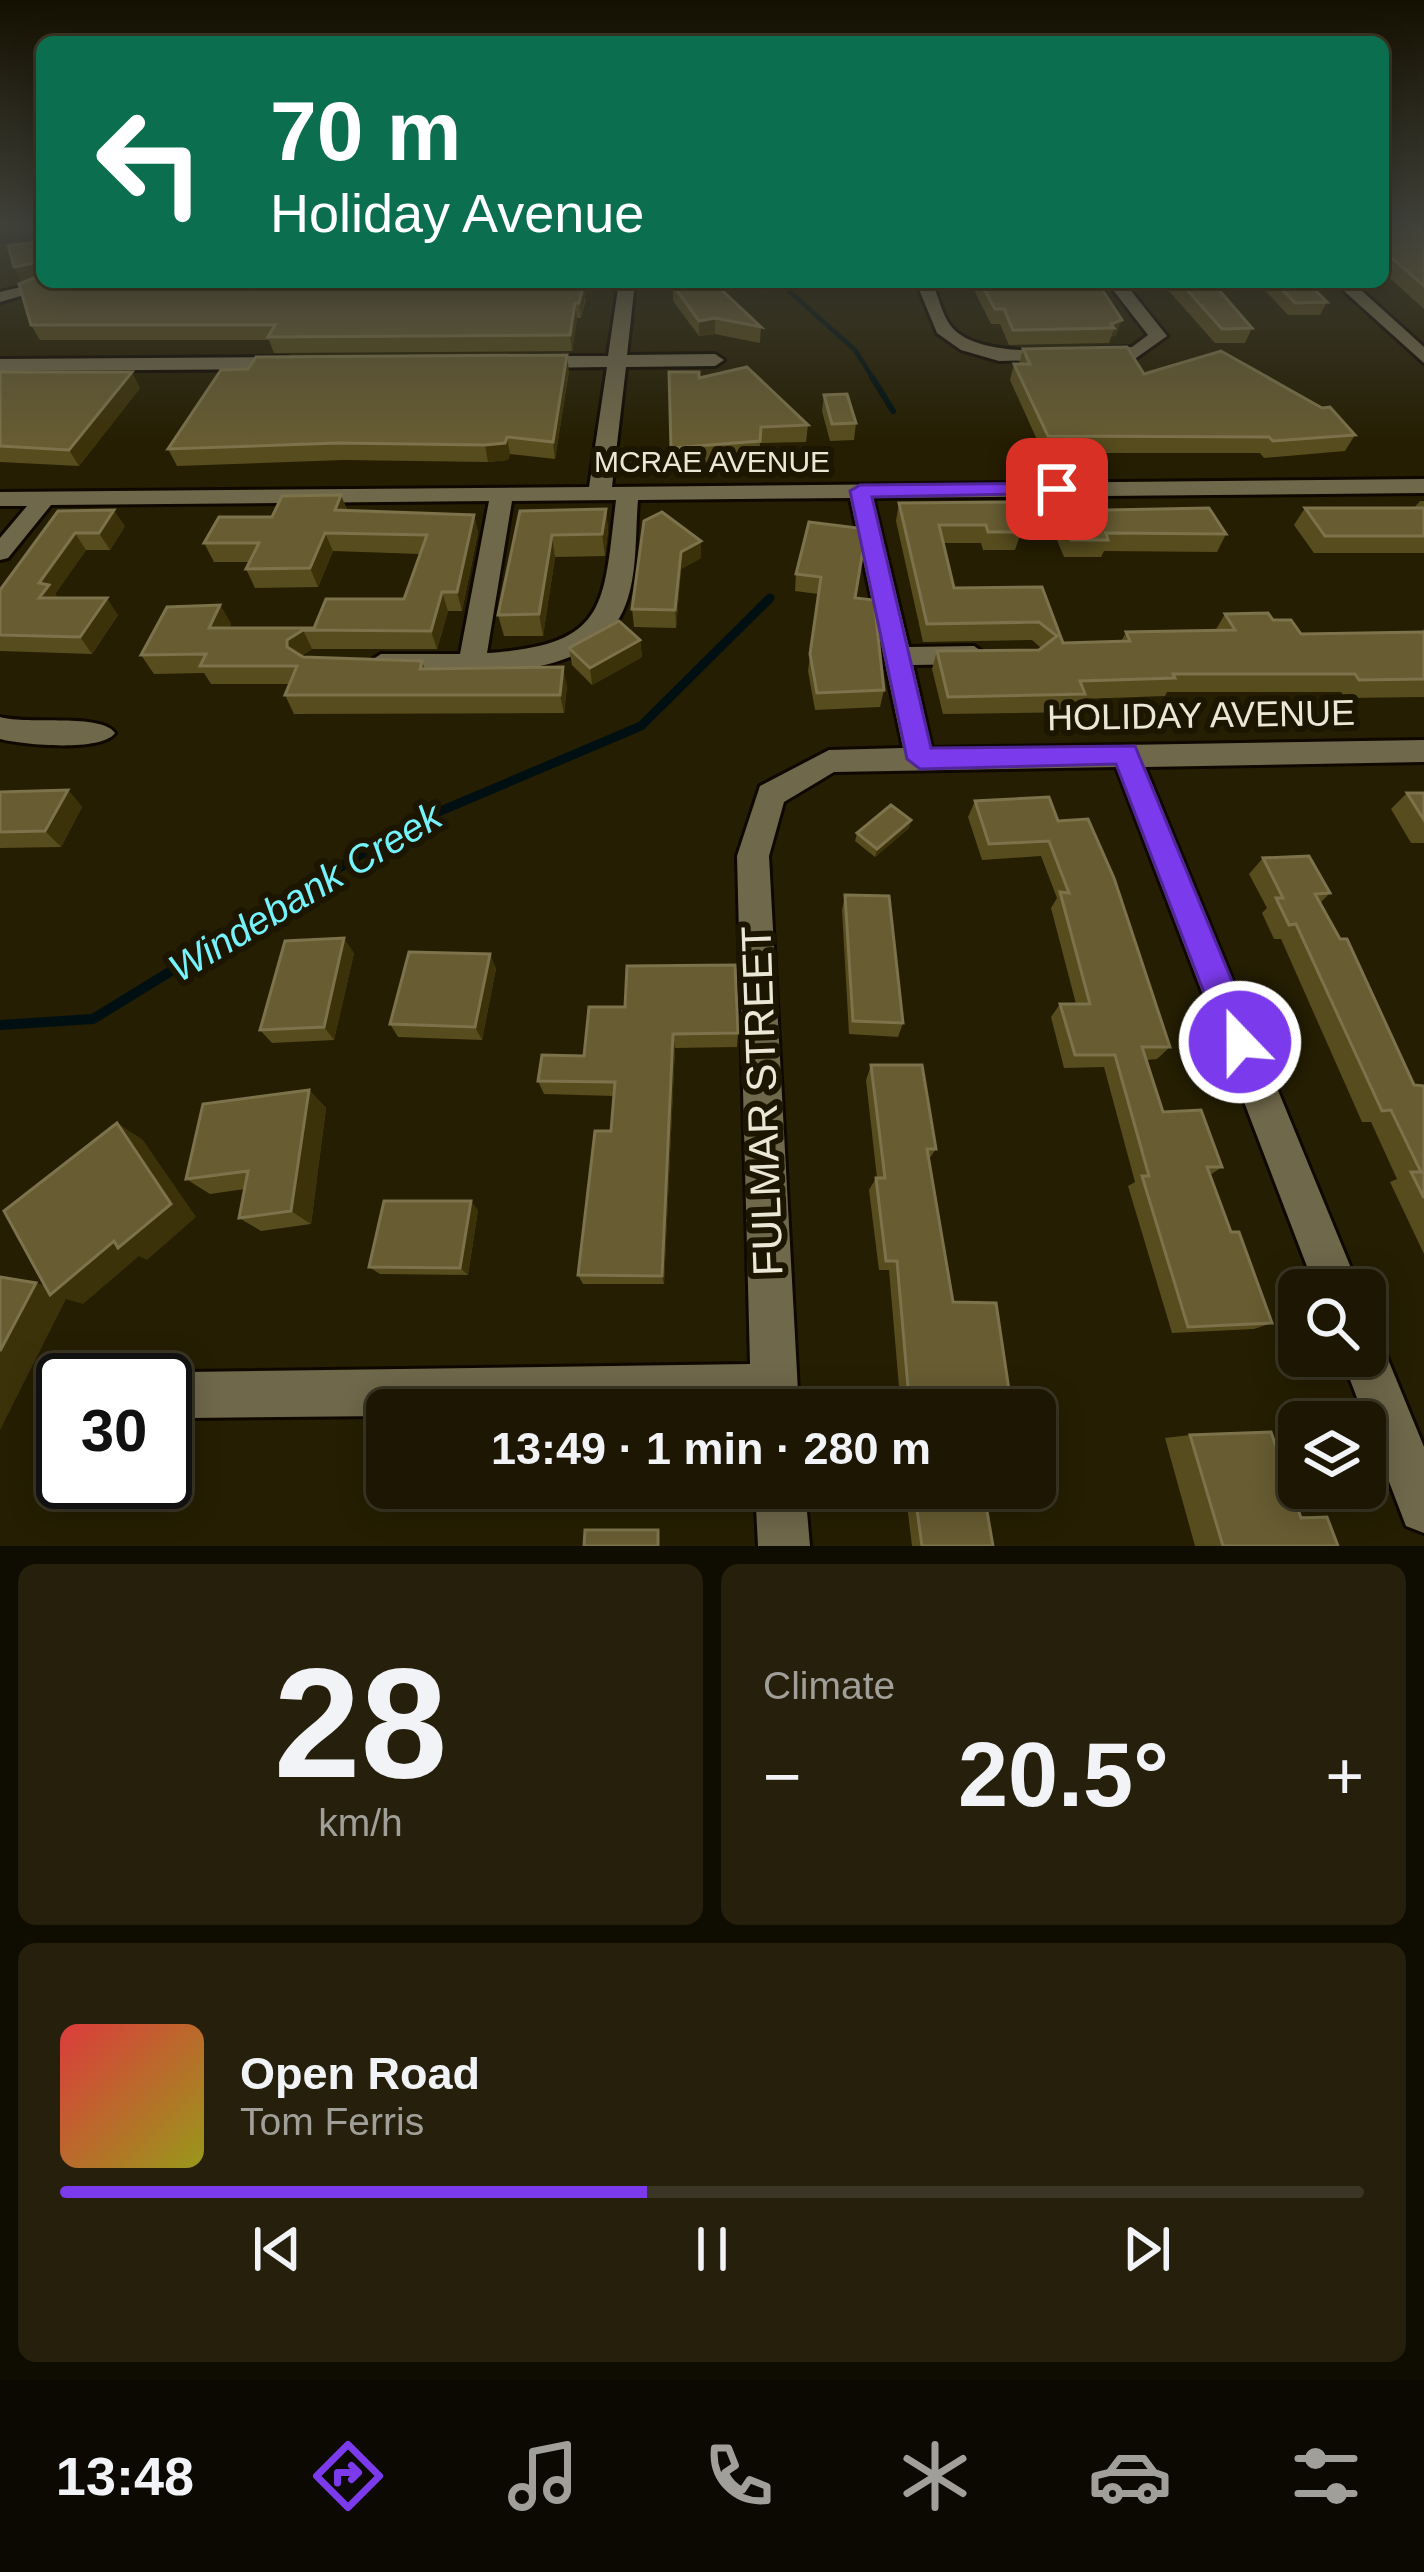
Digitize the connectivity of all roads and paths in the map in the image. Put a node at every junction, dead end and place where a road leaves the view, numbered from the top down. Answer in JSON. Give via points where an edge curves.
{"nodes":[{"id":1,"x":625,"y":298,"type":"edge"},
{"id":2,"x":931,"y":298,"type":"edge"},
{"id":3,"x":1128,"y":298,"type":"edge"},
{"id":4,"x":1360,"y":298,"type":"edge"},
{"id":5,"x":1424,"y":357,"type":"edge"},
{"id":6,"x":715,"y":360,"type":"dead end"},
{"id":7,"x":619,"y":361,"type":"junction"},
{"id":8,"x":500,"y":362,"type":"edge"},
{"id":9,"x":309,"y":363,"type":"edge"},
{"id":10,"x":0,"y":365,"type":"edge"},
{"id":11,"x":1424,"y":486,"type":"edge"},
{"id":12,"x":600,"y":491,"type":"junction"},
{"id":13,"x":628,"y":491,"type":"junction"},
{"id":14,"x":860,"y":491,"type":"junction"},
{"id":15,"x":502,"y":493,"type":"junction"},
{"id":16,"x":45,"y":498,"type":"junction"},
{"id":17,"x":0,"y":499,"type":"edge"},
{"id":18,"x":0,"y":553,"type":"edge"},
{"id":19,"x":1009,"y":654,"type":"edge"},
{"id":20,"x":898,"y":656,"type":"junction"},
{"id":21,"x":358,"y":662,"type":"edge"},
{"id":22,"x":472,"y":663,"type":"junction"},
{"id":23,"x":0,"y":728,"type":"edge"},
{"id":24,"x":100,"y":733,"type":"dead end"},
{"id":25,"x":1424,"y":752,"type":"edge"},
{"id":26,"x":1125,"y":753,"type":"junction"},
{"id":27,"x":920,"y":759,"type":"junction"},
{"id":28,"x":771,"y":795,"type":"joint"},
{"id":29,"x":1330,"y":1269,"type":"edge"},
{"id":30,"x":1372,"y":1377,"type":"edge"},
{"id":31,"x":774,"y":1389,"type":"edge"},
{"id":32,"x":192,"y":1395,"type":"edge"},
{"id":33,"x":366,"y":1396,"type":"edge"},
{"id":34,"x":1424,"y":1508,"type":"edge"},
{"id":35,"x":781,"y":1509,"type":"edge"},
{"id":36,"x":784,"y":1546,"type":"edge"}],
"edges":[{"from":1,"to":7,"type":"street"},
{"from":2,"to":3,"type":"street","via":[[943,329],[999,355],[1136,352],[1158,336]]},
{"from":4,"to":5,"type":"street"},
{"from":6,"to":7,"type":"street"},
{"from":7,"to":8,"type":"street"},
{"from":7,"to":12,"type":"street"},
{"from":9,"to":10,"type":"street"},
{"from":11,"to":14,"type":"street","name":"MCRAE AVENUE"},
{"from":12,"to":13,"type":"street","name":"MCRAE AVENUE"},
{"from":12,"to":15,"type":"street","name":"MCRAE AVENUE"},
{"from":13,"to":14,"type":"street","name":"MCRAE AVENUE"},
{"from":13,"to":22,"type":"street","via":[[610,612],[593,633],[562,650]]},
{"from":14,"to":20,"type":"street"},
{"from":15,"to":16,"type":"street","name":"MCRAE AVENUE"},
{"from":15,"to":22,"type":"street"},
{"from":16,"to":17,"type":"street","name":"MCRAE AVENUE"},
{"from":16,"to":18,"type":"street"},
{"from":19,"to":20,"type":"street"},
{"from":20,"to":27,"type":"street"},
{"from":21,"to":22,"type":"street"},
{"from":23,"to":24,"type":"street"},
{"from":25,"to":26,"type":"street","name":"HOLIDAY AVENUE"},
{"from":26,"to":27,"type":"street","name":"HOLIDAY AVENUE"},
{"from":26,"to":29,"type":"street"},
{"from":27,"to":28,"type":"street","name":"HOLIDAY AVENUE","via":[[829,761]]},
{"from":28,"to":31,"type":"street","name":"FULMAR STREET","via":[[753,856]]},
{"from":30,"to":34,"type":"street"},
{"from":32,"to":33,"type":"street"},
{"from":35,"to":36,"type":"street"}]}
